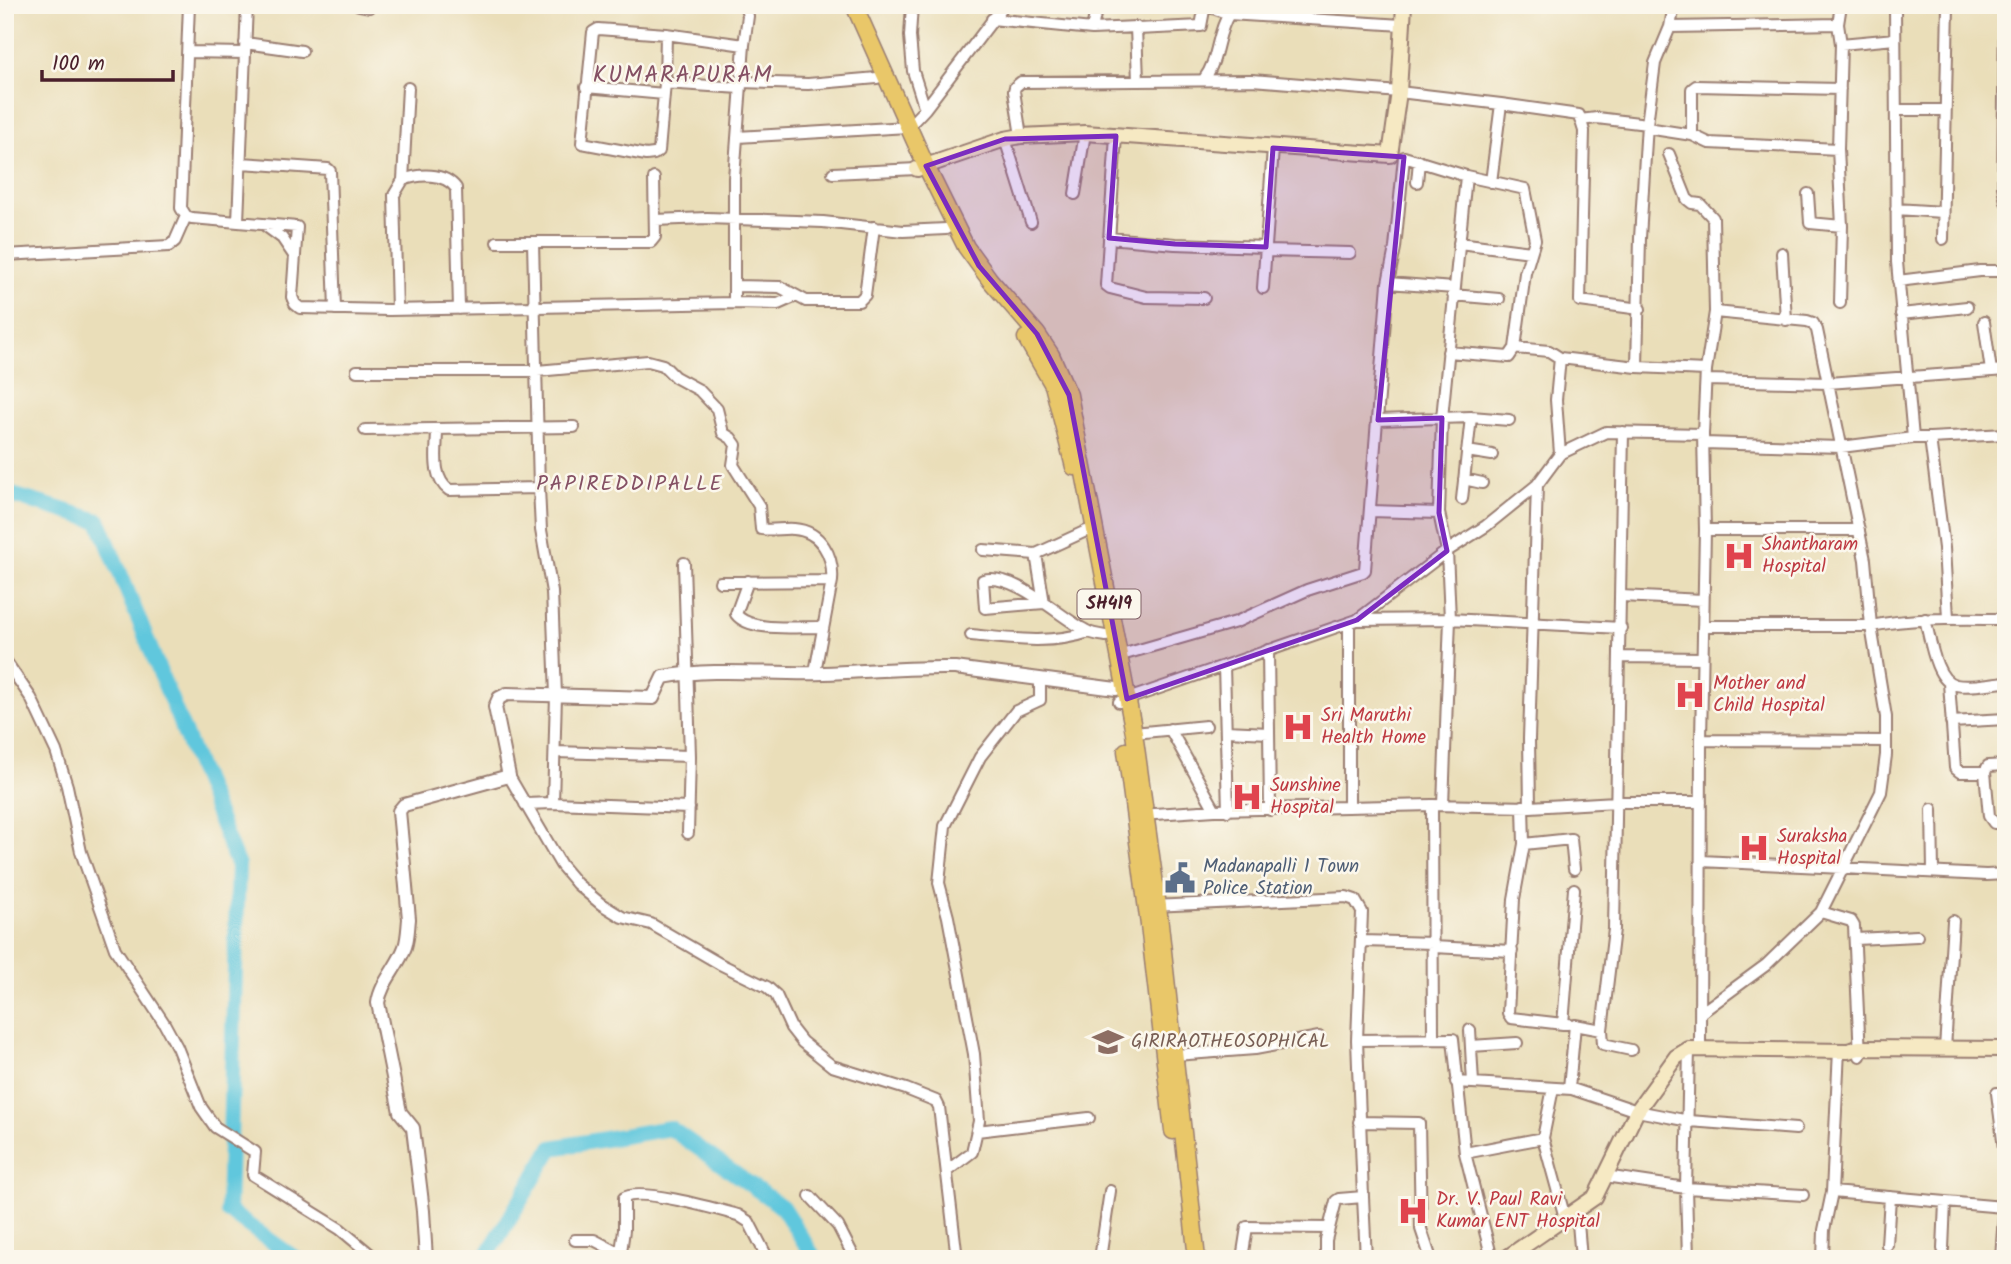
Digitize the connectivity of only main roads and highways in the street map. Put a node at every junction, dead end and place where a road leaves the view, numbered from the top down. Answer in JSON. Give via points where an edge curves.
{"nodes":[{"id":1,"x":846,"y":5,"type":"edge"},
{"id":2,"x":854,"y":5,"type":"edge"},
{"id":3,"x":1404,"y":5,"type":"edge"},
{"id":4,"x":904,"y":128,"type":"junction"},
{"id":5,"x":921,"y":167,"type":"junction"},
{"id":6,"x":1121,"y":697,"type":"junction"},
{"id":7,"x":1140,"y":815,"type":"junction"},
{"id":8,"x":1152,"y":906,"type":"junction"},
{"id":9,"x":1852,"y":1051,"type":"junction"},
{"id":10,"x":1999,"y":1054,"type":"edge"},
{"id":11,"x":1189,"y":1259,"type":"edge"},
{"id":12,"x":1197,"y":1259,"type":"edge"},
{"id":13,"x":1505,"y":1259,"type":"edge"}],
"edges":[{"from":1,"to":4,"type":"main road","number":"SH419"},
{"from":2,"to":4,"type":"main road","number":"SH419"},
{"from":3,"to":5,"type":"main road","via":[[1397,156],[1085,133],[1005,139]]},
{"from":4,"to":5,"type":"main road","number":"SH419"},
{"from":5,"to":6,"type":"main road","number":"SH419","via":[[967,268],[1028,340],[1053,385]]},
{"from":5,"to":6,"type":"main road","number":"SH419","via":[[966,247],[1037,334],[1065,384],[1118,656]]},
{"from":6,"to":7,"type":"main road","number":"SH419"},
{"from":6,"to":7,"type":"main road","number":"SH419","via":[[1134,733]]},
{"from":7,"to":8,"type":"main road","number":"SH419"},
{"from":8,"to":11,"type":"main road","number":"SH419"},
{"from":8,"to":12,"type":"main road","number":"SH419","via":[[1175,1055]]},
{"from":9,"to":10,"type":"main road"},
{"from":9,"to":10,"type":"main road","via":[[1945,1049]]},
{"from":9,"to":13,"type":"main road","via":[[1695,1049],[1676,1057],[1637,1111],[1595,1197]]}]}
